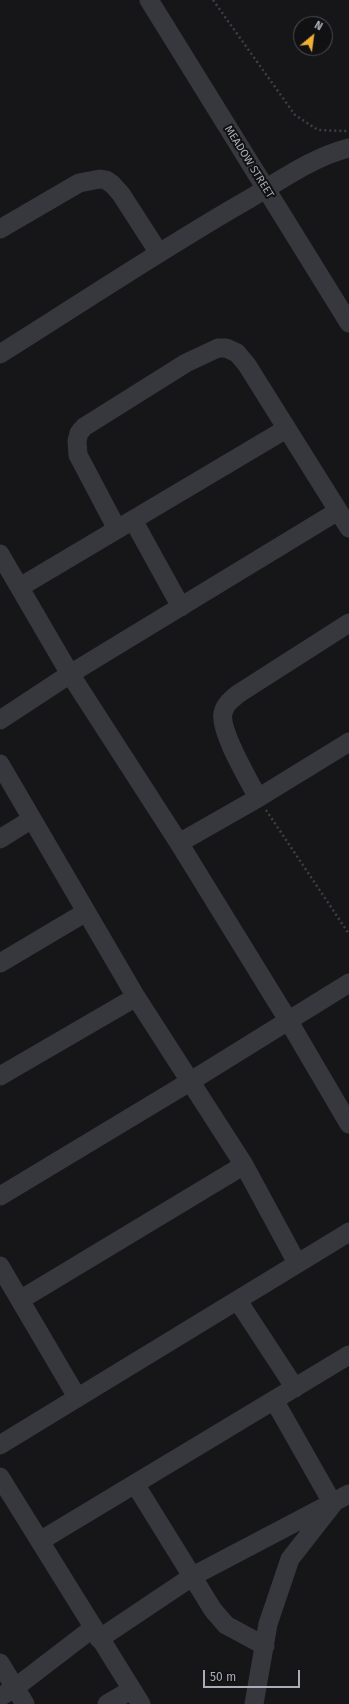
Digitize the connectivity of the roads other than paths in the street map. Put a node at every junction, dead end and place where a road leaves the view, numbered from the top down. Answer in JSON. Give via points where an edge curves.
{"nodes":[{"id":1,"x":149,"y":0,"type":"edge"},
{"id":2,"x":349,"y":148,"type":"edge"},
{"id":3,"x":266,"y":189,"type":"junction"},
{"id":4,"x":0,"y":229,"type":"edge"},
{"id":5,"x":159,"y":253,"type":"junction"},
{"id":6,"x":349,"y":323,"type":"edge"},
{"id":7,"x":0,"y":354,"type":"edge"},
{"id":8,"x":286,"y":429,"type":"junction"},
{"id":9,"x":338,"y":511,"type":"junction"},
{"id":10,"x":125,"y":525,"type":"junction"},
{"id":11,"x":349,"y":528,"type":"edge"},
{"id":12,"x":0,"y":554,"type":"edge"},
{"id":13,"x":20,"y":588,"type":"junction"},
{"id":14,"x":182,"y":607,"type":"junction"},
{"id":15,"x":349,"y":623,"type":"edge"},
{"id":16,"x":70,"y":674,"type":"junction"},
{"id":17,"x":0,"y":720,"type":"edge"},
{"id":18,"x":349,"y":742,"type":"edge"},
{"id":19,"x":0,"y":764,"type":"edge"},
{"id":20,"x":258,"y":798,"type":"junction"},
{"id":21,"x":32,"y":819,"type":"junction"},
{"id":22,"x":0,"y":839,"type":"edge"},
{"id":23,"x":179,"y":843,"type":"junction"},
{"id":24,"x":86,"y":912,"type":"junction"},
{"id":25,"x":0,"y":963,"type":"edge"},
{"id":26,"x":349,"y":983,"type":"edge"},
{"id":27,"x":136,"y":997,"type":"junction"},
{"id":28,"x":288,"y":1020,"type":"junction"},
{"id":29,"x":0,"y":1076,"type":"edge"},
{"id":30,"x":191,"y":1081,"type":"junction"},
{"id":31,"x":349,"y":1124,"type":"edge"},
{"id":32,"x":244,"y":1165,"type":"junction"},
{"id":33,"x":0,"y":1196,"type":"edge"},
{"id":34,"x":349,"y":1232,"type":"edge"},
{"id":35,"x":297,"y":1263,"type":"junction"},
{"id":36,"x":0,"y":1266,"type":"edge"},
{"id":37,"x":20,"y":1300,"type":"junction"},
{"id":38,"x":238,"y":1301,"type":"junction"},
{"id":39,"x":349,"y":1355,"type":"edge"},
{"id":40,"x":295,"y":1388,"type":"junction"},
{"id":41,"x":77,"y":1397,"type":"junction"},
{"id":42,"x":274,"y":1400,"type":"junction"},
{"id":43,"x":0,"y":1444,"type":"edge"},
{"id":44,"x":0,"y":1477,"type":"edge"},
{"id":45,"x":135,"y":1484,"type":"junction"},
{"id":46,"x":341,"y":1499,"type":"edge"},
{"id":47,"x":40,"y":1541,"type":"junction"},
{"id":48,"x":194,"y":1576,"type":"junction"},
{"id":49,"x":96,"y":1634,"type":"junction"},
{"id":50,"x":265,"y":1646,"type":"junction"},
{"id":51,"x":0,"y":1663,"type":"edge"},
{"id":52,"x":16,"y":1687,"type":"junction"},
{"id":53,"x":0,"y":1697,"type":"edge"},
{"id":54,"x":136,"y":1697,"type":"edge"},
{"id":55,"x":25,"y":1704,"type":"edge"},
{"id":56,"x":107,"y":1704,"type":"edge"},
{"id":57,"x":254,"y":1704,"type":"edge"}],
"edges":[{"from":1,"to":3,"type":"street","name":"MEADOW STREET"},
{"from":2,"to":3,"type":"street","via":[[333,152]]},
{"from":3,"to":5,"type":"street"},
{"from":3,"to":6,"type":"street","name":"MEADOW STREET"},
{"from":4,"to":5,"type":"street","via":[[79,183],[100,179],[112,184],[121,194]]},
{"from":5,"to":7,"type":"street"},
{"from":8,"to":9,"type":"street"},
{"from":8,"to":10,"type":"street"},
{"from":8,"to":10,"type":"street","via":[[237,353],[226,348],[218,348],[186,363],[84,427],[79,433],[78,456]]},
{"from":9,"to":11,"type":"street"},
{"from":9,"to":14,"type":"street"},
{"from":10,"to":13,"type":"street"},
{"from":10,"to":14,"type":"street"},
{"from":12,"to":13,"type":"street"},
{"from":13,"to":16,"type":"street"},
{"from":14,"to":16,"type":"street"},
{"from":15,"to":20,"type":"street","via":[[238,694],[226,705],[222,714],[224,728]]},
{"from":16,"to":17,"type":"street"},
{"from":16,"to":23,"type":"street"},
{"from":18,"to":20,"type":"street"},
{"from":19,"to":21,"type":"street"},
{"from":20,"to":23,"type":"street"},
{"from":21,"to":22,"type":"street"},
{"from":21,"to":24,"type":"street"},
{"from":23,"to":28,"type":"street"},
{"from":24,"to":25,"type":"street"},
{"from":24,"to":27,"type":"street"},
{"from":26,"to":28,"type":"street"},
{"from":27,"to":29,"type":"street"},
{"from":27,"to":30,"type":"street"},
{"from":28,"to":30,"type":"street"},
{"from":28,"to":31,"type":"street"},
{"from":30,"to":32,"type":"street"},
{"from":30,"to":33,"type":"street"},
{"from":32,"to":35,"type":"street"},
{"from":32,"to":37,"type":"street"},
{"from":34,"to":35,"type":"street"},
{"from":35,"to":38,"type":"street"},
{"from":36,"to":37,"type":"street"},
{"from":37,"to":41,"type":"street"},
{"from":38,"to":40,"type":"street"},
{"from":38,"to":41,"type":"street"},
{"from":39,"to":40,"type":"street"},
{"from":40,"to":42,"type":"street"},
{"from":41,"to":43,"type":"street"},
{"from":42,"to":45,"type":"street"},
{"from":42,"to":46,"type":"street"},
{"from":44,"to":47,"type":"street"},
{"from":45,"to":47,"type":"street"},
{"from":45,"to":48,"type":"street"},
{"from":46,"to":48,"type":"street"},
{"from":46,"to":50,"type":"street","via":[[290,1559],[268,1624]]},
{"from":47,"to":49,"type":"street"},
{"from":48,"to":49,"type":"street"},
{"from":48,"to":50,"type":"street","via":[[213,1610],[226,1625]]},
{"from":49,"to":52,"type":"street"},
{"from":49,"to":54,"type":"street"},
{"from":50,"to":57,"type":"street"},
{"from":51,"to":52,"type":"street"},
{"from":52,"to":53,"type":"street"},
{"from":52,"to":55,"type":"street"},
{"from":54,"to":56,"type":"street"}]}
